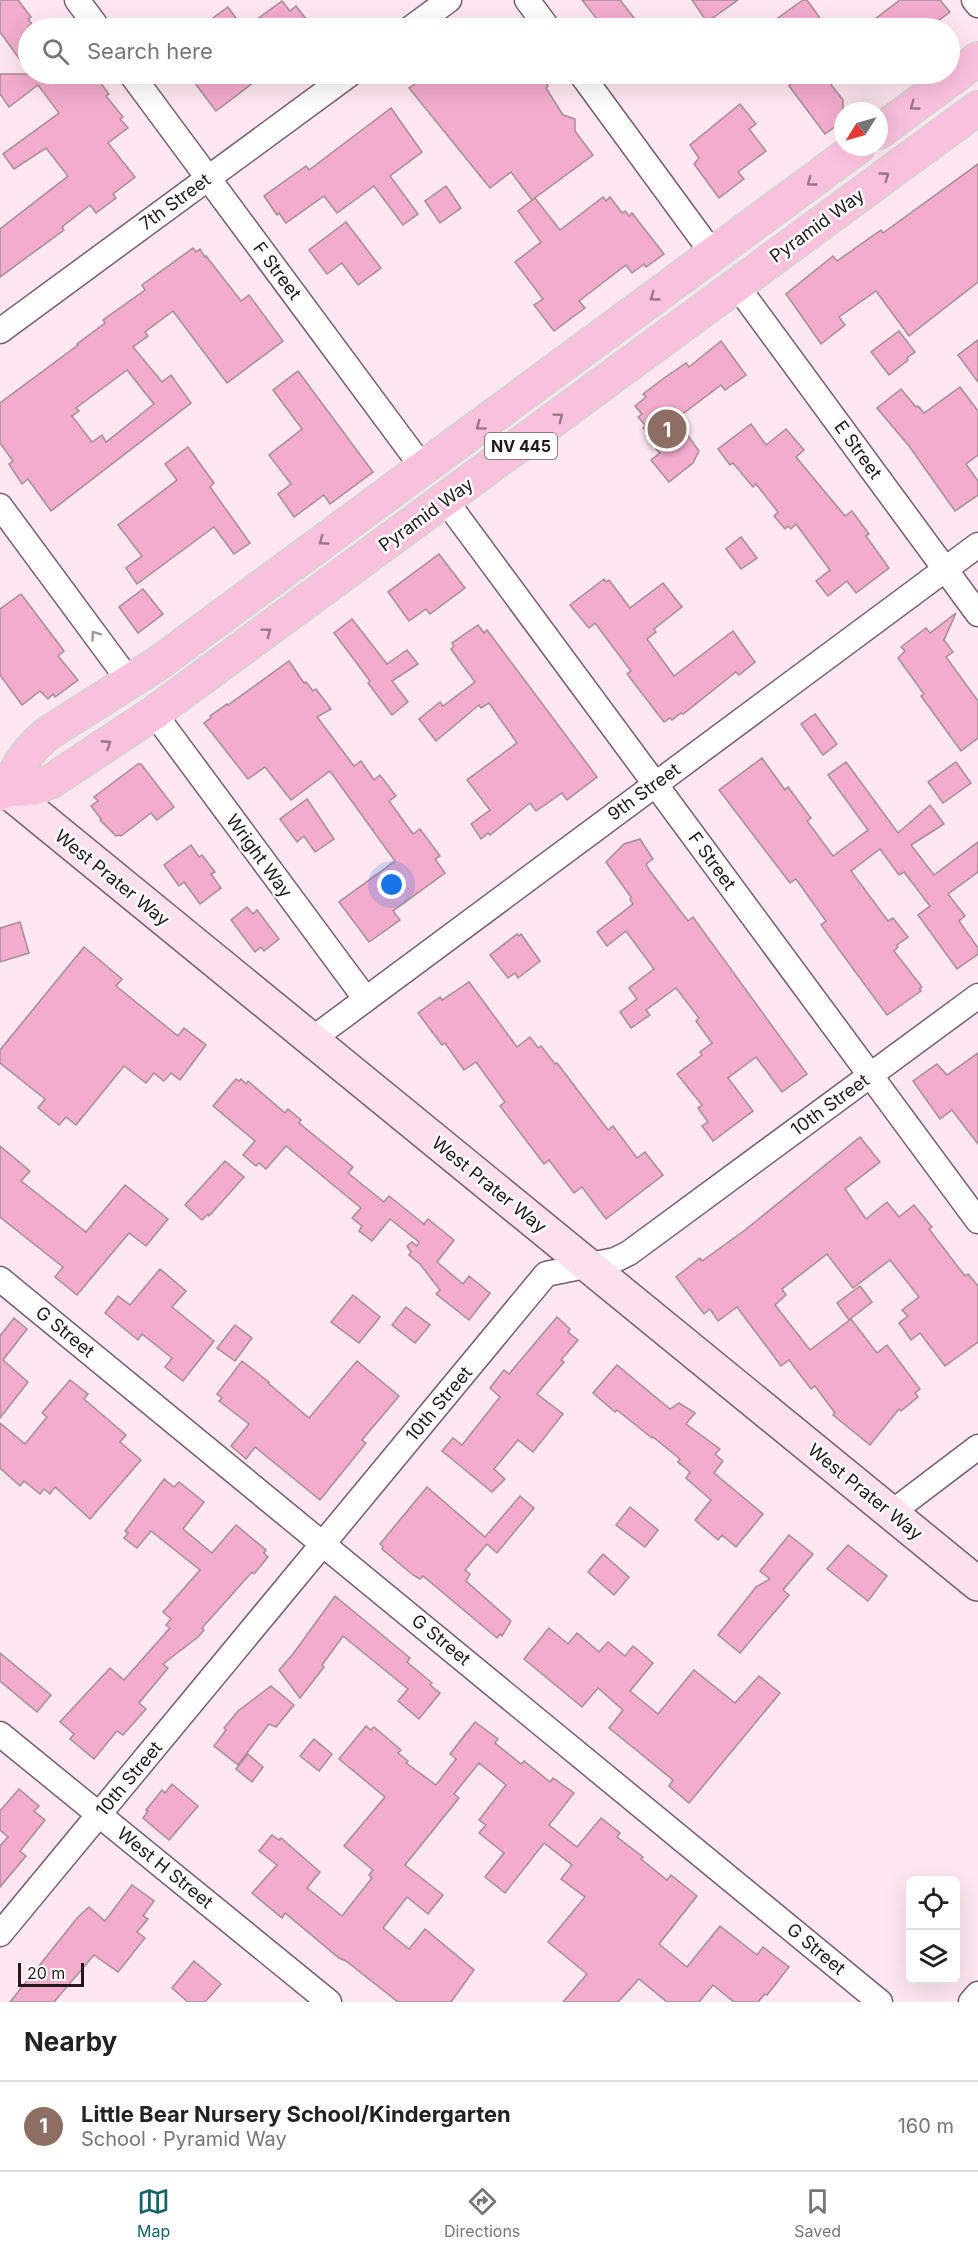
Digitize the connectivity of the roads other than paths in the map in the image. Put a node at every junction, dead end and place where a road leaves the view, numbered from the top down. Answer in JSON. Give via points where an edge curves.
{"nodes":[{"id":1,"x":77,"y":0,"type":"edge"},
{"id":2,"x":449,"y":0,"type":"edge"},
{"id":3,"x":527,"y":0,"type":"edge"},
{"id":4,"x":974,"y":0,"type":"edge"},
{"id":5,"x":978,"y":5,"type":"edge"},
{"id":6,"x":90,"y":18,"type":"edge"},
{"id":7,"x":425,"y":18,"type":"edge"},
{"id":8,"x":540,"y":18,"type":"edge"},
{"id":9,"x":978,"y":59,"type":"edge"},
{"id":10,"x":960,"y":72,"type":"edge"},
{"id":11,"x":138,"y":84,"type":"edge"},
{"id":12,"x":336,"y":84,"type":"edge"},
{"id":13,"x":588,"y":84,"type":"edge"},
{"id":14,"x":944,"y":84,"type":"edge"},
{"id":15,"x":978,"y":108,"type":"edge"},
{"id":16,"x":888,"y":125,"type":"edge"},
{"id":17,"x":846,"y":156,"type":"edge"},
{"id":18,"x":208,"y":178,"type":"junction"},
{"id":19,"x":713,"y":254,"type":"junction"},
{"id":20,"x":737,"y":286,"type":"junction"},
{"id":21,"x":0,"y":331,"type":"edge"},
{"id":22,"x":423,"y":468,"type":"junction"},
{"id":23,"x":446,"y":501,"type":"junction"},
{"id":24,"x":0,"y":506,"type":"edge"},
{"id":25,"x":978,"y":545,"type":"edge"},
{"id":26,"x":945,"y":569,"type":"junction"},
{"id":27,"x":978,"y":614,"type":"edge"},
{"id":28,"x":130,"y":682,"type":"junction"},
{"id":29,"x":154,"y":713,"type":"junction"},
{"id":30,"x":656,"y":783,"type":"junction"},
{"id":31,"x":2,"y":789,"type":"edge"},
{"id":32,"x":978,"y":996,"type":"edge"},
{"id":33,"x":364,"y":998,"type":"junction"},
{"id":34,"x":311,"y":1040,"type":"junction"},
{"id":35,"x":871,"y":1075,"type":"junction"},
{"id":36,"x":978,"y":1221,"type":"edge"},
{"id":37,"x":588,"y":1266,"type":"junction"},
{"id":38,"x":0,"y":1279,"type":"edge"},
{"id":39,"x":978,"y":1447,"type":"edge"},
{"id":40,"x":891,"y":1513,"type":"junction"},
{"id":41,"x":324,"y":1543,"type":"junction"},
{"id":42,"x":978,"y":1584,"type":"edge"},
{"id":43,"x":0,"y":1734,"type":"edge"},
{"id":44,"x":99,"y":1814,"type":"junction"},
{"id":45,"x":0,"y":1934,"type":"edge"},
{"id":46,"x":978,"y":1994,"type":"edge"},
{"id":47,"x":329,"y":2002,"type":"edge"},
{"id":48,"x":880,"y":2002,"type":"edge"},
{"id":49,"x":971,"y":2002,"type":"edge"}],
"edges":[{"from":1,"to":6,"type":"street"},
{"from":2,"to":7,"type":"street"},
{"from":3,"to":8,"type":"street"},
{"from":4,"to":5,"type":"street"},
{"from":9,"to":10,"type":"main road","one_way":true},
{"from":11,"to":18,"type":"street","name":"F Street"},
{"from":12,"to":18,"type":"street","name":"7th Street"},
{"from":13,"to":19,"type":"street"},
{"from":14,"to":16,"type":"main road","one_way":true},
{"from":20,"to":15,"type":"main road","name":"Pyramid Way","number":"NV 445","one_way":true},
{"from":17,"to":19,"type":"main road","number":"NV 445","one_way":true},
{"from":18,"to":21,"type":"street","name":"7th Street"},
{"from":18,"to":22,"type":"street","name":"F Street"},
{"from":19,"to":22,"type":"main road","number":"NV 445","one_way":true},
{"from":23,"to":20,"type":"main road","name":"Pyramid Way","number":"NV 445","one_way":true},
{"from":20,"to":26,"type":"street","name":"E Street"},
{"from":22,"to":28,"type":"main road","number":"NV 445","one_way":true},
{"from":29,"to":23,"type":"main road","name":"Pyramid Way","number":"NV 445","one_way":true},
{"from":23,"to":30,"type":"street","name":"F Street"},
{"from":28,"to":24,"type":"street","one_way":true},
{"from":25,"to":26,"type":"street","name":"9th Street"},
{"from":26,"to":27,"type":"street","name":"E Street"},
{"from":26,"to":30,"type":"street","name":"9th Street"},
{"from":28,"to":31,"type":"main road","number":"NV 445","via":[[46,734],[31,747]]},
{"from":31,"to":29,"type":"main road","name":"Pyramid Way","number":"NV 445","one_way":true,"via":[[34,788],[50,782]]},
{"from":29,"to":33,"type":"street","name":"Wright Way"},
{"from":30,"to":33,"type":"street","name":"9th Street"},
{"from":30,"to":35,"type":"street","name":"F Street"},
{"from":31,"to":34,"type":"main road","name":"West Prater Way"},
{"from":32,"to":35,"type":"street","name":"10th Street"},
{"from":33,"to":34,"type":"street","name":"9th Street"},
{"from":34,"to":37,"type":"main road","name":"West Prater Way"},
{"from":35,"to":36,"type":"street","name":"F Street"},
{"from":35,"to":37,"type":"street","name":"10th Street","via":[[629,1253]]},
{"from":37,"to":40,"type":"main road","name":"West Prater Way"},
{"from":37,"to":41,"type":"street","name":"10th Street","via":[[546,1274]]},
{"from":38,"to":41,"type":"street","name":"G Street"},
{"from":39,"to":40,"type":"street"},
{"from":40,"to":42,"type":"main road","name":"West Prater Way"},
{"from":41,"to":44,"type":"street","name":"10th Street"},
{"from":41,"to":48,"type":"street","name":"G Street"},
{"from":43,"to":44,"type":"street","name":"West H Street"},
{"from":44,"to":45,"type":"street","name":"10th Street"},
{"from":44,"to":47,"type":"street","name":"West H Street"},
{"from":46,"to":49,"type":"street"}]}
